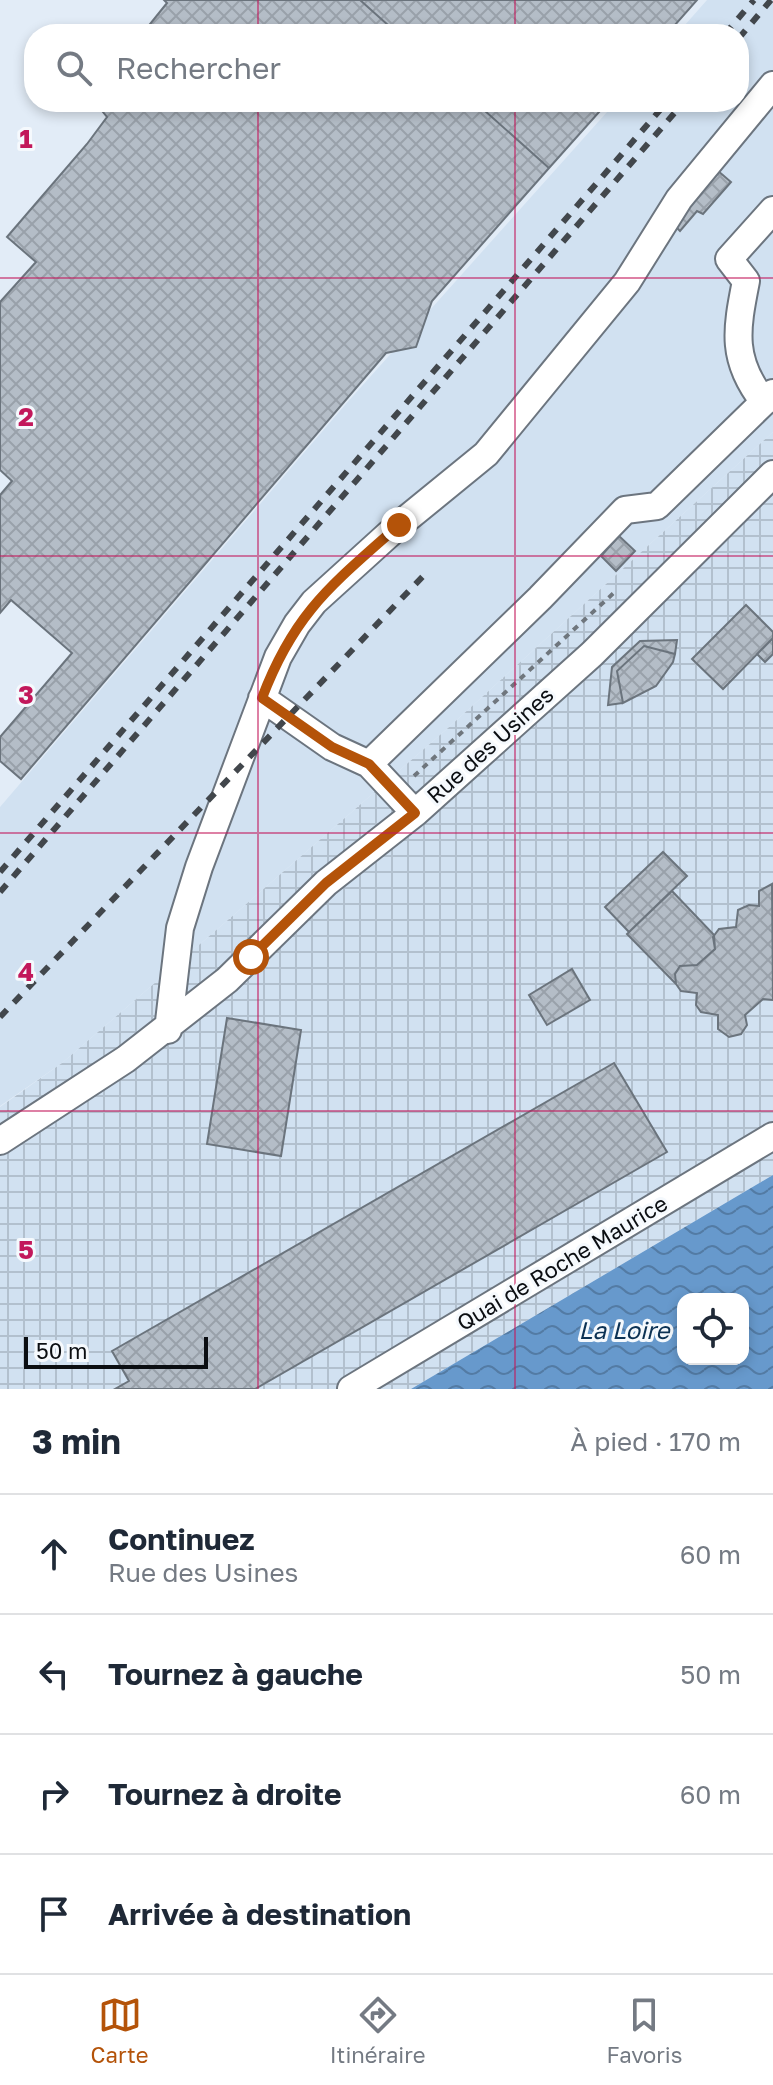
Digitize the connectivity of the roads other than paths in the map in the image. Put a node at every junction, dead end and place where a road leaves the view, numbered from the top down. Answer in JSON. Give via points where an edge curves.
{"nodes":[{"id":1,"x":773,"y":85,"type":"edge"},
{"id":2,"x":773,"y":210,"type":"edge"},
{"id":3,"x":768,"y":397,"type":"edge"},
{"id":4,"x":773,"y":474,"type":"edge"},
{"id":5,"x":262,"y":698,"type":"junction"},
{"id":6,"x":369,"y":764,"type":"junction"},
{"id":7,"x":406,"y":803,"type":"junction"},
{"id":8,"x":168,"y":1030,"type":"junction"},
{"id":9,"x":773,"y":1136,"type":"edge"},
{"id":10,"x":0,"y":1141,"type":"edge"},
{"id":11,"x":351,"y":1389,"type":"edge"}],
"edges":[{"from":1,"to":5,"type":"street","via":[[679,199],[627,282],[486,454],[314,602],[278,657]]},
{"from":2,"to":3,"type":"street","via":[[729,259],[746,281],[737,342],[744,371]]},
{"from":3,"to":6,"type":"street","via":[[657,506],[625,510]]},
{"from":4,"to":7,"type":"street","name":"Rue des Usines","via":[[592,654]]},
{"from":5,"to":6,"type":"street","via":[[332,747]]},
{"from":5,"to":8,"type":"street","via":[[180,928]]},
{"from":6,"to":7,"type":"street"},
{"from":7,"to":8,"type":"street","name":"Rue des Usines","via":[[227,980]]},
{"from":8,"to":10,"type":"street","name":"Rue des Usines"},
{"from":9,"to":11,"type":"street","name":"Quai de Roche Maurice"}]}
